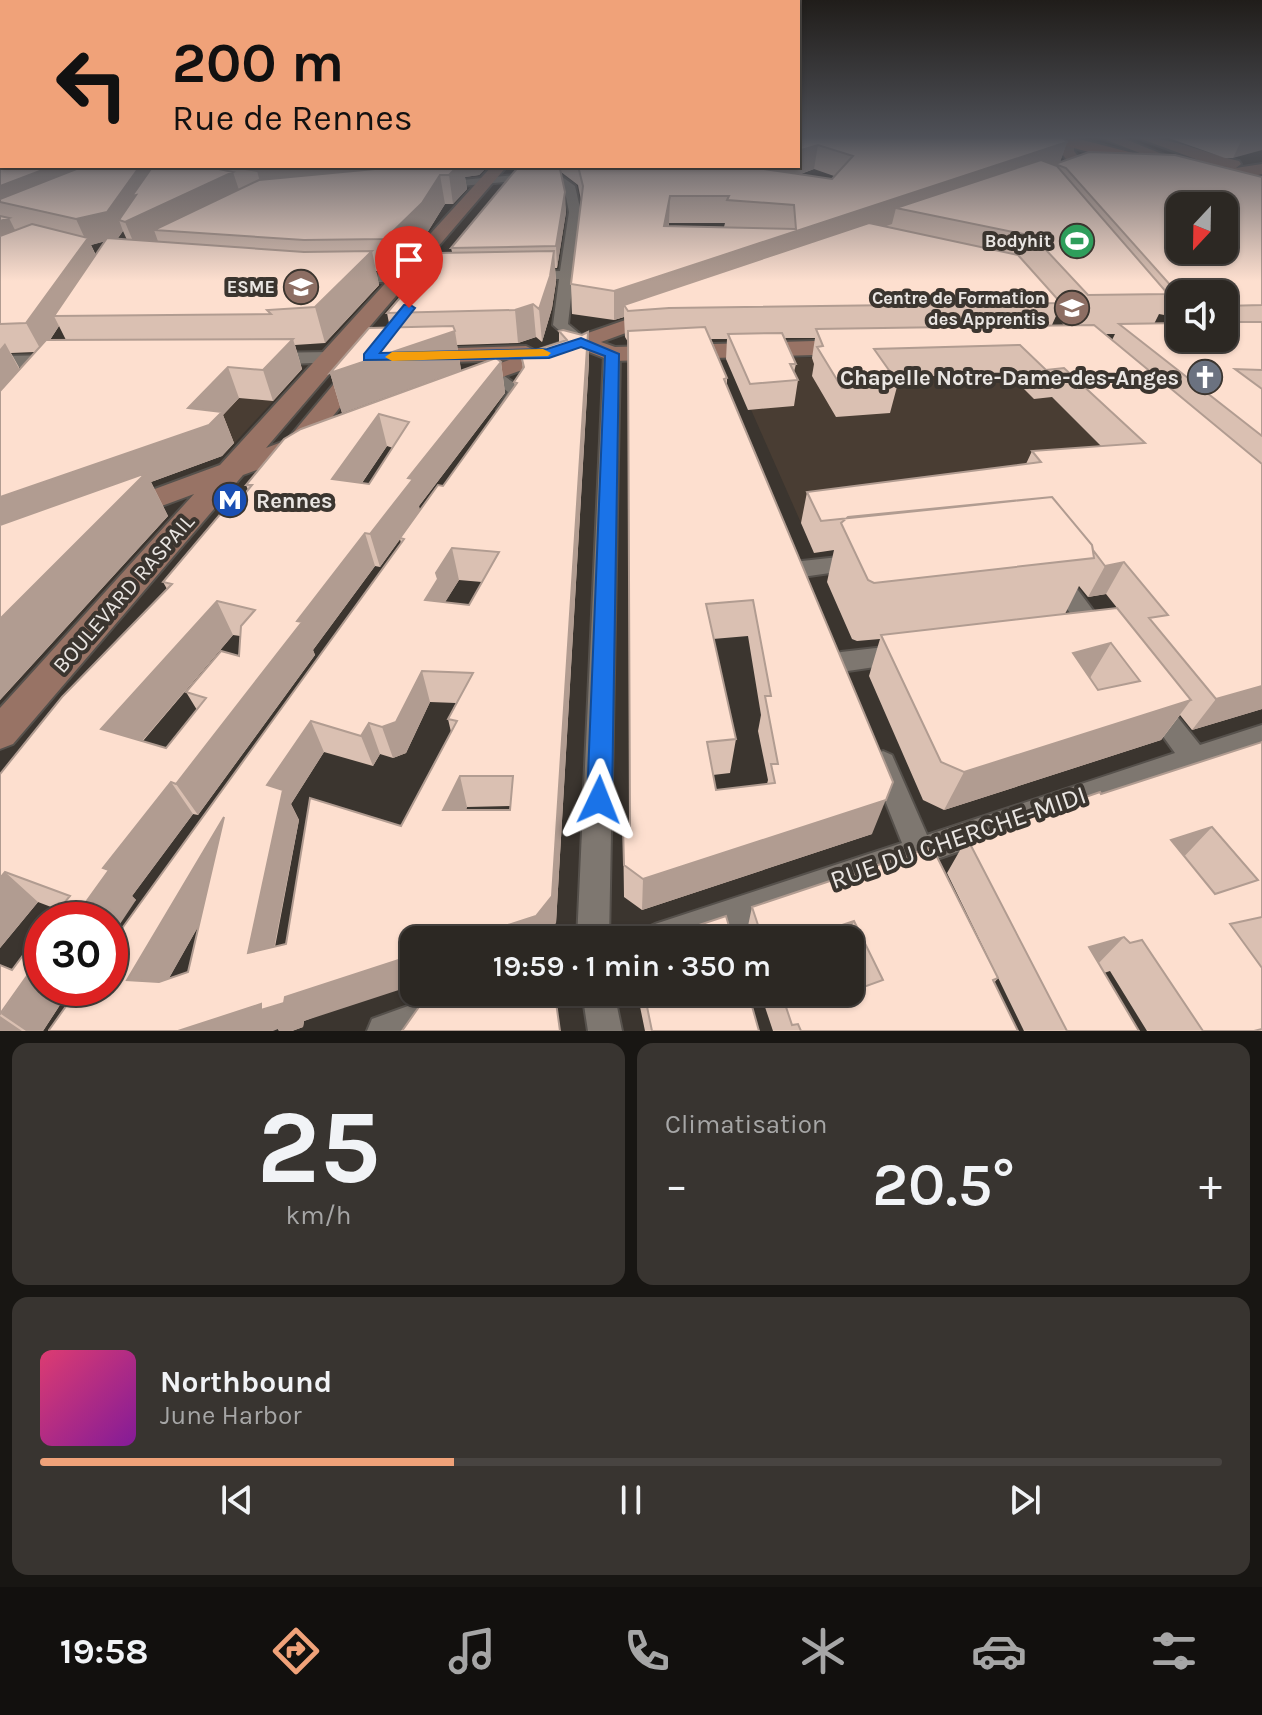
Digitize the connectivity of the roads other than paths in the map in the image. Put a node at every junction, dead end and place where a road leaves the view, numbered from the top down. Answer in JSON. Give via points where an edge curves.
{"nodes":[{"id":1,"x":439,"y":185,"type":"edge"},
{"id":2,"x":483,"y":185,"type":"edge"},
{"id":3,"x":509,"y":185,"type":"edge"},
{"id":4,"x":568,"y":185,"type":"edge"},
{"id":5,"x":431,"y":186,"type":"edge"},
{"id":6,"x":498,"y":198,"type":"edge"},
{"id":7,"x":445,"y":272,"type":"joint"},
{"id":8,"x":567,"y":275,"type":"junction"},
{"id":9,"x":515,"y":276,"type":"edge"},
{"id":10,"x":401,"y":278,"type":"junction"},
{"id":11,"x":330,"y":279,"type":"edge"},
{"id":12,"x":416,"y":299,"type":"edge"},
{"id":13,"x":681,"y":307,"type":"edge"},
{"id":14,"x":67,"y":340,"type":"edge"},
{"id":15,"x":581,"y":342,"type":"junction"},
{"id":16,"x":876,"y":346,"type":"edge"},
{"id":17,"x":710,"y":349,"type":"junction"},
{"id":18,"x":549,"y":353,"type":"junction"},
{"id":19,"x":612,"y":354,"type":"junction"},
{"id":20,"x":381,"y":355,"type":"junction"},
{"id":21,"x":465,"y":356,"type":"junction"},
{"id":22,"x":331,"y":358,"type":"junction"},
{"id":23,"x":248,"y":359,"type":"edge"},
{"id":24,"x":53,"y":361,"type":"junction"},
{"id":25,"x":0,"y":362,"type":"edge"},
{"id":26,"x":80,"y":362,"type":"edge"},
{"id":27,"x":493,"y":373,"type":"junction"},
{"id":28,"x":720,"y":373,"type":"edge"},
{"id":29,"x":31,"y":387,"type":"edge"},
{"id":30,"x":452,"y":388,"type":"edge"},
{"id":31,"x":338,"y":430,"type":"edge"},
{"id":32,"x":489,"y":435,"type":"edge"},
{"id":33,"x":296,"y":446,"type":"junction"},
{"id":34,"x":229,"y":471,"type":"junction"},
{"id":35,"x":257,"y":492,"type":"edge"},
{"id":36,"x":97,"y":521,"type":"edge"},
{"id":37,"x":1041,"y":556,"type":"edge"},
{"id":38,"x":879,"y":561,"type":"edge"},
{"id":39,"x":812,"y":594,"type":"edge"},
{"id":40,"x":1096,"y":631,"type":"junction"},
{"id":41,"x":1064,"y":633,"type":"edge"},
{"id":42,"x":922,"y":651,"type":"edge"},
{"id":43,"x":1115,"y":655,"type":"edge"},
{"id":44,"x":1142,"y":690,"type":"edge"},
{"id":45,"x":853,"y":691,"type":"edge"},
{"id":46,"x":0,"y":733,"type":"edge"},
{"id":47,"x":871,"y":734,"type":"edge"},
{"id":48,"x":1262,"y":736,"type":"edge"},
{"id":49,"x":1194,"y":758,"type":"junction"},
{"id":50,"x":919,"y":850,"type":"junction"},
{"id":51,"x":942,"y":902,"type":"edge"},
{"id":52,"x":593,"y":926,"type":"edge"},
{"id":53,"x":696,"y":926,"type":"edge"},
{"id":54,"x":458,"y":1006,"type":"edge"},
{"id":55,"x":601,"y":1006,"type":"edge"},
{"id":56,"x":389,"y":1030,"type":"edge"},
{"id":57,"x":605,"y":1031,"type":"edge"}],
"edges":[{"from":1,"to":5,"type":"street"},
{"from":2,"to":10,"type":"main road","name":"BOULEVARD RASPAIL"},
{"from":3,"to":6,"type":"main road"},
{"from":4,"to":8,"type":"street","via":[[575,212]]},
{"from":7,"to":10,"type":"street"},
{"from":7,"to":12,"type":"main road"},
{"from":8,"to":9,"type":"street"},
{"from":8,"to":15,"type":"street","via":[[560,325]]},
{"from":10,"to":11,"type":"street"},
{"from":10,"to":22,"type":"main road","name":"BOULEVARD RASPAIL"},
{"from":13,"to":15,"type":"main road"},
{"from":14,"to":24,"type":"street"},
{"from":15,"to":18,"type":"main road"},
{"from":15,"to":19,"type":"main road"},
{"from":16,"to":17,"type":"main road"},
{"from":17,"to":19,"type":"main road"},
{"from":17,"to":28,"type":"street"},
{"from":18,"to":21,"type":"main road"},
{"from":18,"to":27,"type":"main road"},
{"from":19,"to":52,"type":"street"},
{"from":20,"to":21,"type":"main road"},
{"from":20,"to":22,"type":"main road"},
{"from":20,"to":33,"type":"main road"},
{"from":21,"to":27,"type":"main road"},
{"from":22,"to":23,"type":"street"},
{"from":22,"to":34,"type":"main road","name":"BOULEVARD RASPAIL"},
{"from":24,"to":25,"type":"street"},
{"from":24,"to":26,"type":"street"},
{"from":24,"to":29,"type":"street"},
{"from":27,"to":30,"type":"main road"},
{"from":27,"to":32,"type":"street","via":[[517,394]]},
{"from":31,"to":33,"type":"main road"},
{"from":33,"to":34,"type":"main road"},
{"from":33,"to":35,"type":"main road"},
{"from":34,"to":36,"type":"main road"},
{"from":34,"to":46,"type":"main road","name":"BOULEVARD RASPAIL"},
{"from":37,"to":40,"type":"street"},
{"from":38,"to":39,"type":"street","via":[[798,561]]},
{"from":40,"to":41,"type":"street"},
{"from":40,"to":43,"type":"street"},
{"from":42,"to":45,"type":"street","via":[[837,653]]},
{"from":44,"to":49,"type":"street"},
{"from":47,"to":50,"type":"street"},
{"from":48,"to":49,"type":"street","name":"RUE DU CHERCHE-MIDI"},
{"from":49,"to":50,"type":"street","name":"RUE DU CHERCHE-MIDI"},
{"from":50,"to":51,"type":"street"},
{"from":50,"to":53,"type":"street","name":"RUE DU CHERCHE-MIDI"},
{"from":54,"to":56,"type":"street"},
{"from":55,"to":57,"type":"street"}]}
